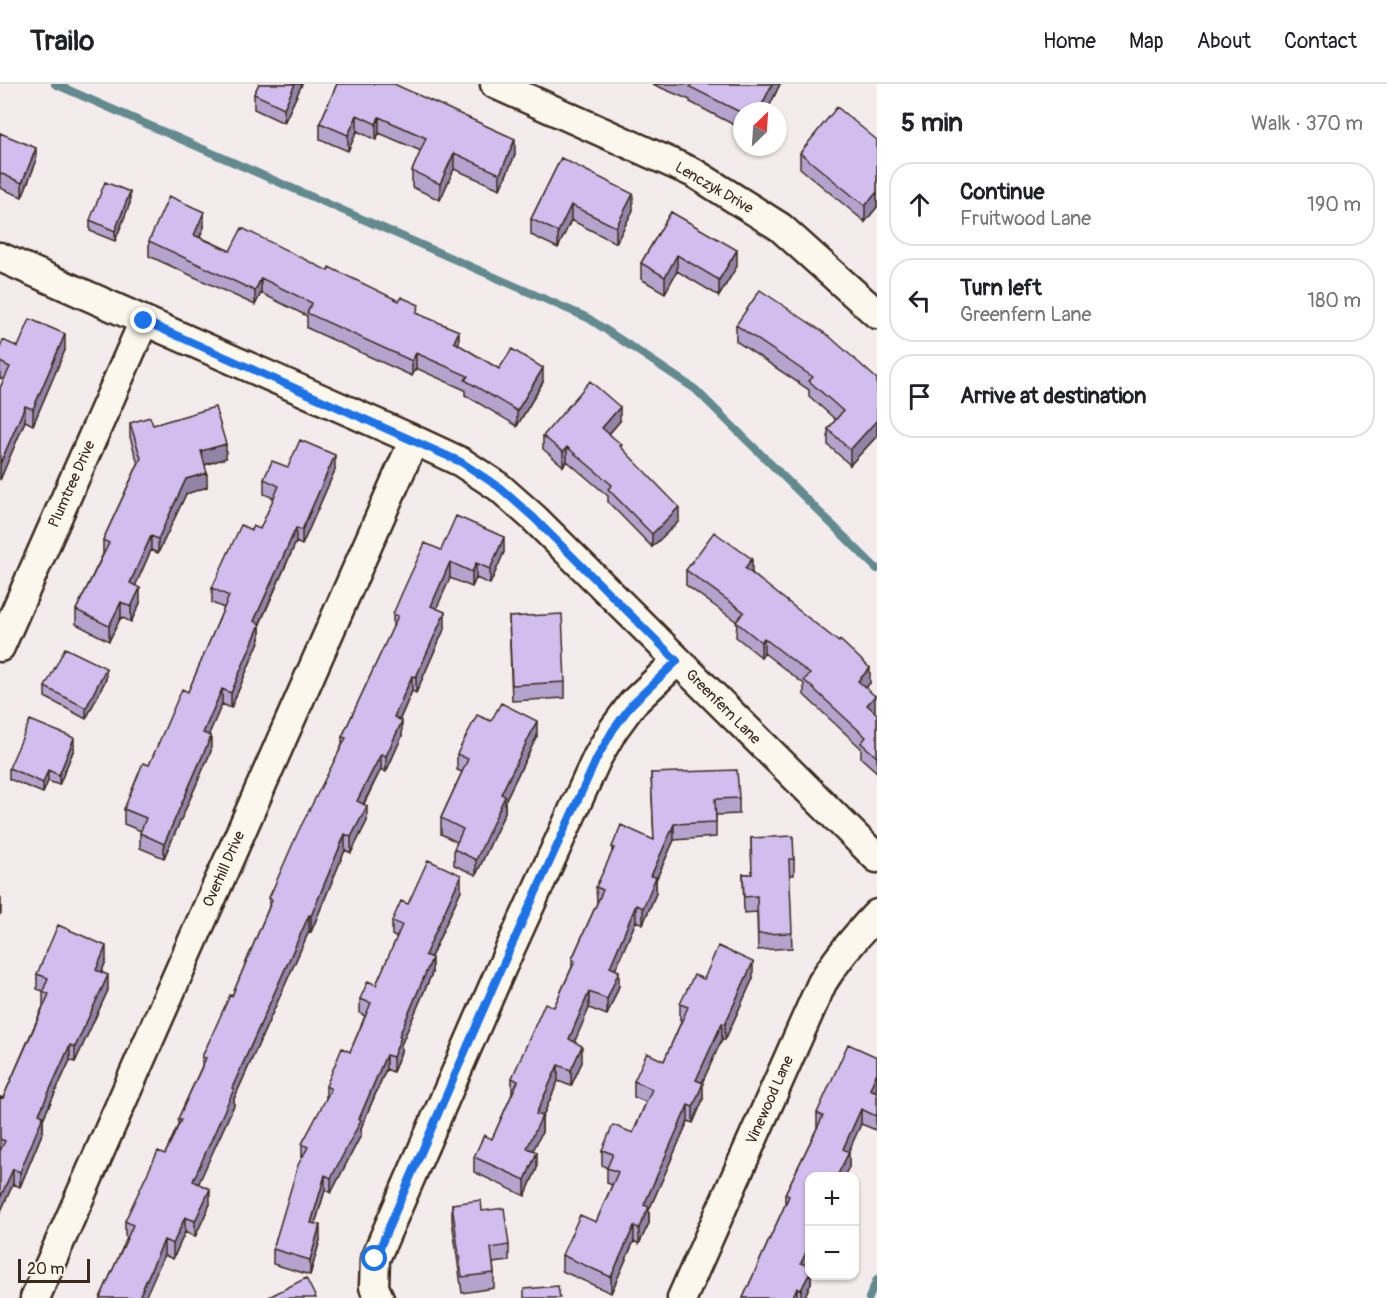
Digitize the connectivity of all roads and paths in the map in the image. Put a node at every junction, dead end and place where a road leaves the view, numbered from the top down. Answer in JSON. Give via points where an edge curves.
{"nodes":[{"id":1,"x":495,"y":84,"type":"edge"},
{"id":2,"x":0,"y":257,"type":"edge"},
{"id":3,"x":877,"y":314,"type":"edge"},
{"id":4,"x":144,"y":321,"type":"junction"},
{"id":5,"x":414,"y":440,"type":"junction"},
{"id":6,"x":0,"y":647,"type":"edge"},
{"id":7,"x":677,"y":661,"type":"junction"},
{"id":8,"x":877,"y":858,"type":"edge"},
{"id":9,"x":877,"y":914,"type":"edge"},
{"id":10,"x":35,"y":1298,"type":"edge"},
{"id":11,"x":379,"y":1298,"type":"edge"},
{"id":12,"x":682,"y":1298,"type":"edge"}],
"edges":[{"from":1,"to":3,"type":"street","name":"Lenczyk Drive","via":[[694,173],[780,227]]},
{"from":2,"to":4,"type":"street","name":"Greenfern Lane"},
{"from":4,"to":5,"type":"street","name":"Greenfern Lane"},
{"from":4,"to":6,"type":"street","name":"Plumtree Drive"},
{"from":5,"to":7,"type":"street","name":"Greenfern Lane","via":[[461,462],[499,487]]},
{"from":5,"to":10,"type":"street","name":"Overhill Drive"},
{"from":7,"to":8,"type":"street","name":"Greenfern Lane"},
{"from":7,"to":11,"type":"street","via":[[632,704],[597,758],[375,1259],[374,1287]]},
{"from":9,"to":12,"type":"street","name":"Vinewood Lane","via":[[857,934],[822,983]]}]}
